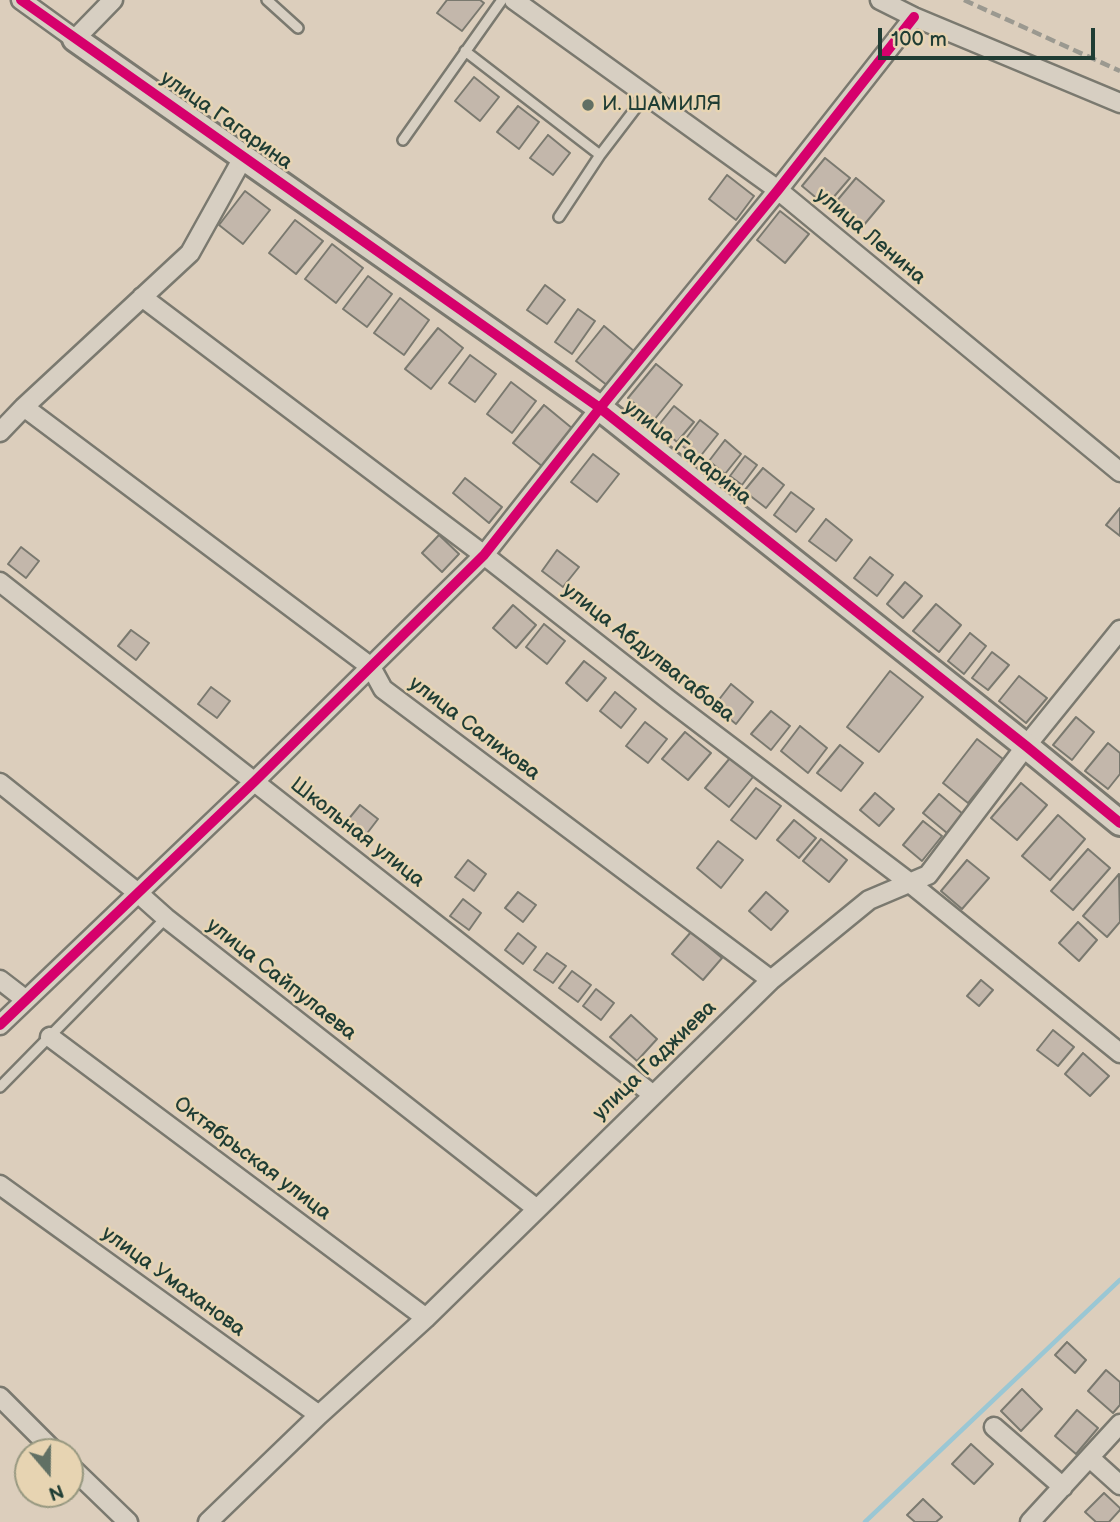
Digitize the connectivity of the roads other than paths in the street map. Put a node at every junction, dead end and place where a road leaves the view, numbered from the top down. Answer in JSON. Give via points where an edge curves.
{"nodes":[{"id":1,"x":21,"y":0,"type":"edge"},
{"id":2,"x":113,"y":0,"type":"edge"},
{"id":3,"x":267,"y":0,"type":"edge"},
{"id":4,"x":502,"y":0,"type":"edge"},
{"id":5,"x":514,"y":0,"type":"edge"},
{"id":6,"x":880,"y":0,"type":"edge"},
{"id":7,"x":914,"y":17,"type":"junction"},
{"id":8,"x":298,"y":28,"type":"dead end"},
{"id":9,"x":75,"y":38,"type":"junction"},
{"id":10,"x":465,"y":51,"type":"junction"},
{"id":11,"x":645,"y":96,"type":"junction"},
{"id":12,"x":1120,"y":103,"type":"edge"},
{"id":13,"x":402,"y":140,"type":"dead end"},
{"id":14,"x":600,"y":155,"type":"junction"},
{"id":15,"x":244,"y":156,"type":"junction"},
{"id":16,"x":778,"y":190,"type":"junction"},
{"id":17,"x":559,"y":217,"type":"dead end"},
{"id":18,"x":142,"y":297,"type":"junction"},
{"id":19,"x":24,"y":407,"type":"junction"},
{"id":20,"x":600,"y":408,"type":"junction"},
{"id":21,"x":0,"y":432,"type":"edge"},
{"id":22,"x":1120,"y":472,"type":"edge"},
{"id":23,"x":484,"y":555,"type":"junction"},
{"id":24,"x":0,"y":582,"type":"edge"},
{"id":25,"x":1120,"y":630,"type":"edge"},
{"id":26,"x":371,"y":667,"type":"junction"},
{"id":27,"x":1026,"y":746,"type":"junction"},
{"id":28,"x":255,"y":781,"type":"junction"},
{"id":29,"x":0,"y":783,"type":"edge"},
{"id":30,"x":1120,"y":823,"type":"edge"},
{"id":31,"x":909,"y":883,"type":"junction"},
{"id":32,"x":138,"y":893,"type":"junction"},
{"id":33,"x":166,"y":918,"type":"junction"},
{"id":34,"x":0,"y":980,"type":"edge"},
{"id":35,"x":771,"y":980,"type":"junction"},
{"id":36,"x":26,"y":1000,"type":"junction"},
{"id":37,"x":0,"y":1025,"type":"edge"},
{"id":38,"x":50,"y":1037,"type":"junction"},
{"id":39,"x":1120,"y":1053,"type":"edge"},
{"id":40,"x":0,"y":1087,"type":"edge"},
{"id":41,"x":652,"y":1094,"type":"junction"},
{"id":42,"x":0,"y":1185,"type":"edge"},
{"id":43,"x":537,"y":1209,"type":"junction"},
{"id":44,"x":426,"y":1318,"type":"junction"},
{"id":45,"x":0,"y":1397,"type":"edge"},
{"id":46,"x":319,"y":1415,"type":"junction"},
{"id":47,"x":1120,"y":1424,"type":"edge"},
{"id":48,"x":994,"y":1427,"type":"dead end"},
{"id":49,"x":41,"y":1438,"type":"edge"},
{"id":50,"x":1090,"y":1458,"type":"junction"},
{"id":51,"x":84,"y":1480,"type":"edge"},
{"id":52,"x":1120,"y":1485,"type":"edge"},
{"id":53,"x":1063,"y":1487,"type":"junction"},
{"id":54,"x":128,"y":1522,"type":"edge"},
{"id":55,"x":208,"y":1522,"type":"edge"},
{"id":56,"x":1030,"y":1522,"type":"edge"}],
"edges":[{"from":1,"to":9,"type":"street"},
{"from":2,"to":9,"type":"street"},
{"from":3,"to":8,"type":"lane"},
{"from":4,"to":10,"type":"lane"},
{"from":5,"to":11,"type":"street","name":"улица Ленина"},
{"from":6,"to":7,"type":"street"},
{"from":7,"to":12,"type":"street"},
{"from":7,"to":16,"type":"street"},
{"from":9,"to":15,"type":"street","name":"улица Гагарина"},
{"from":10,"to":13,"type":"lane"},
{"from":10,"to":14,"type":"lane"},
{"from":11,"to":14,"type":"lane"},
{"from":11,"to":16,"type":"street","name":"улица Ленина"},
{"from":14,"to":17,"type":"lane"},
{"from":15,"to":18,"type":"street","via":[[190,253]]},
{"from":15,"to":20,"type":"street","name":"улица Гагарина"},
{"from":16,"to":20,"type":"street"},
{"from":16,"to":22,"type":"street","name":"улица Ленина"},
{"from":18,"to":19,"type":"street"},
{"from":18,"to":23,"type":"street","name":"улица Абдулвагабова"},
{"from":19,"to":21,"type":"street"},
{"from":19,"to":26,"type":"street","name":"улица Салихова"},
{"from":20,"to":23,"type":"street"},
{"from":20,"to":27,"type":"street","name":"улица Гагарина"},
{"from":23,"to":26,"type":"street"},
{"from":23,"to":31,"type":"street","name":"улица Абдулвагабова"},
{"from":24,"to":28,"type":"street","name":"Школьная улица"},
{"from":25,"to":27,"type":"street","name":"улица Гаджиева"},
{"from":26,"to":28,"type":"street"},
{"from":26,"to":35,"type":"street","name":"улица Салихова","via":[[383,689]]},
{"from":27,"to":30,"type":"street","name":"улица Гагарина"},
{"from":27,"to":31,"type":"street","name":"улица Гаджиева","via":[[928,875]]},
{"from":28,"to":32,"type":"street"},
{"from":28,"to":41,"type":"street","name":"Школьная улица"},
{"from":29,"to":32,"type":"street","name":"улица Сайпулаева"},
{"from":31,"to":35,"type":"street","name":"улица Гаджиева","via":[[869,900]]},
{"from":31,"to":39,"type":"street","name":"улица Абдулвагабова"},
{"from":32,"to":33,"type":"street","name":"улица Сайпулаева"},
{"from":32,"to":36,"type":"street"},
{"from":33,"to":38,"type":"lane"},
{"from":33,"to":43,"type":"street","name":"улица Сайпулаева"},
{"from":34,"to":36,"type":"street"},
{"from":35,"to":41,"type":"street","name":"улица Гаджиева"},
{"from":36,"to":37,"type":"street"},
{"from":38,"to":40,"type":"lane"},
{"from":38,"to":44,"type":"street","name":"Октябрьская улица"},
{"from":41,"to":43,"type":"street","name":"улица Гаджиева"},
{"from":42,"to":46,"type":"street","name":"улица Умаханова"},
{"from":43,"to":44,"type":"street","name":"улица Гаджиева"},
{"from":44,"to":46,"type":"street","name":"улица Гаджиева"},
{"from":45,"to":49,"type":"street"},
{"from":46,"to":55,"type":"street","name":"улица Гаджиева"},
{"from":47,"to":50,"type":"street"},
{"from":48,"to":53,"type":"street"},
{"from":50,"to":52,"type":"street"},
{"from":50,"to":53,"type":"street"},
{"from":51,"to":54,"type":"street"},
{"from":53,"to":56,"type":"street"}]}
